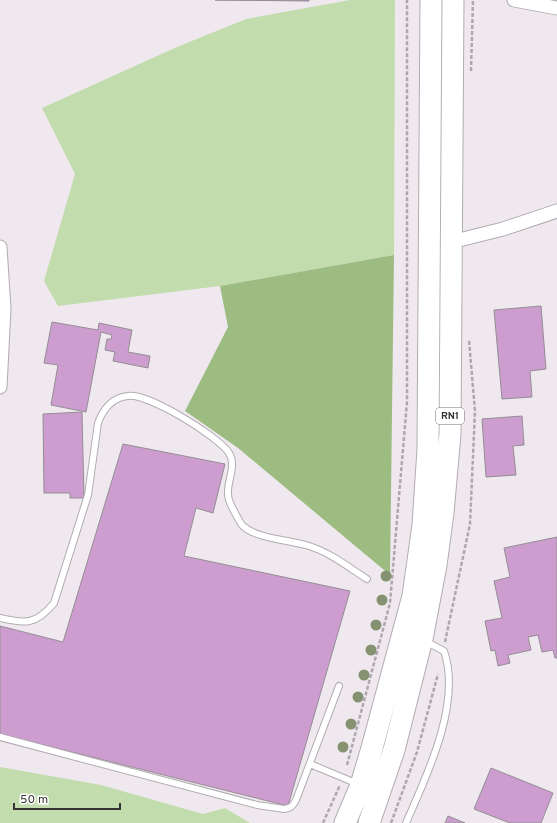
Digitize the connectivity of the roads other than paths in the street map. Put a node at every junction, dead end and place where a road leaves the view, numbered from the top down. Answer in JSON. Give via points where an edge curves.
{"nodes":[{"id":1,"x":431,"y":0,"type":"edge"},
{"id":2,"x":453,"y":0,"type":"edge"},
{"id":3,"x":514,"y":0,"type":"edge"},
{"id":4,"x":557,"y":8,"type":"edge"},
{"id":5,"x":557,"y":211,"type":"edge"},
{"id":6,"x":451,"y":242,"type":"junction"},
{"id":7,"x":0,"y":247,"type":"edge"},
{"id":8,"x":0,"y":387,"type":"edge"},
{"id":9,"x":367,"y":579,"type":"dead end"},
{"id":10,"x":0,"y":618,"type":"edge"},
{"id":11,"x":422,"y":639,"type":"junction"},
{"id":12,"x":339,"y":686,"type":"dead end"},
{"id":13,"x":0,"y":737,"type":"edge"},
{"id":14,"x":310,"y":764,"type":"junction"},
{"id":15,"x":352,"y":781,"type":"junction"},
{"id":16,"x":345,"y":823,"type":"edge"},
{"id":17,"x":369,"y":823,"type":"edge"},
{"id":18,"x":406,"y":823,"type":"edge"}],
"edges":[{"from":1,"to":15,"type":"highway","number":"RN1","via":[[428,448],[423,525],[413,596],[372,748]]},
{"from":2,"to":6,"type":"highway","number":"RN1"},
{"from":3,"to":4,"type":"street"},
{"from":5,"to":6,"type":"street","via":[[503,229]]},
{"from":6,"to":11,"type":"highway","number":"RN1","via":[[450,434],[436,565]]},
{"from":7,"to":8,"type":"street","via":[[4,309]]},
{"from":9,"to":10,"type":"lane","via":[[321,550],[252,533],[242,526],[229,502],[233,462],[223,445],[183,417],[139,396],[128,396],[109,404],[98,423],[88,495],[54,603],[40,617],[30,621],[20,623]]},
{"from":11,"to":17,"type":"highway","number":"RN1","via":[[394,750]]},
{"from":11,"to":18,"type":"lane","via":[[444,651],[449,689],[434,757]]},
{"from":12,"to":14,"type":"lane"},
{"from":13,"to":14,"type":"lane","via":[[257,805],[284,809],[293,806]]},
{"from":14,"to":15,"type":"lane"},
{"from":15,"to":16,"type":"highway","number":"RN1"}]}
